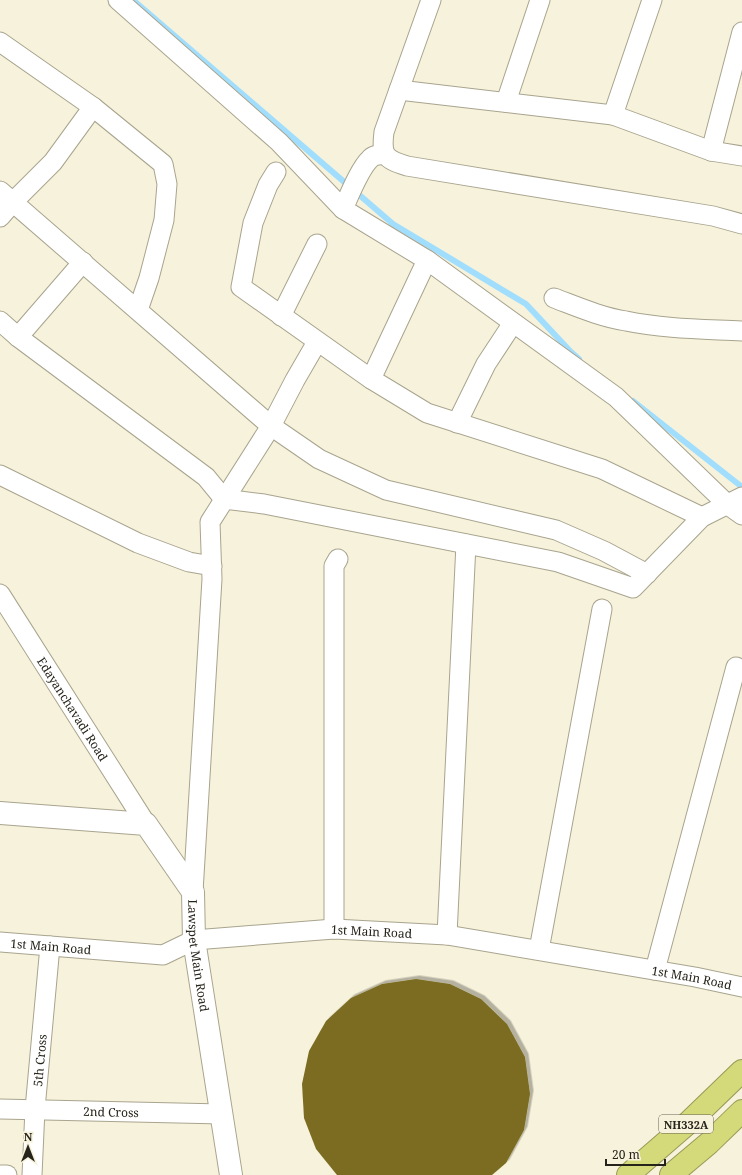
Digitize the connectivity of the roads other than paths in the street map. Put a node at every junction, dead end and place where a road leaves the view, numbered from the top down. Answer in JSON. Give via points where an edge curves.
{"nodes":[{"id":1,"x":118,"y":0,"type":"edge"},
{"id":2,"x":431,"y":0,"type":"edge"},
{"id":3,"x":540,"y":0,"type":"edge"},
{"id":4,"x":652,"y":0,"type":"edge"},
{"id":5,"x":742,"y":32,"type":"edge"},
{"id":6,"x":0,"y":42,"type":"edge"},
{"id":7,"x":399,"y":90,"type":"junction"},
{"id":8,"x":506,"y":102,"type":"junction"},
{"id":9,"x":93,"y":107,"type":"junction"},
{"id":10,"x":613,"y":115,"type":"junction"},
{"id":11,"x":711,"y":151,"type":"junction"},
{"id":12,"x":384,"y":154,"type":"junction"},
{"id":13,"x":742,"y":156,"type":"edge"},
{"id":14,"x":276,"y":172,"type":"dead end"},
{"id":15,"x":6,"y":196,"type":"edge"},
{"id":16,"x":343,"y":209,"type":"junction"},
{"id":17,"x":0,"y":217,"type":"edge"},
{"id":18,"x":742,"y":224,"type":"edge"},
{"id":19,"x":317,"y":244,"type":"dead end"},
{"id":20,"x":427,"y":260,"type":"junction"},
{"id":21,"x":83,"y":262,"type":"junction"},
{"id":22,"x":554,"y":298,"type":"dead end"},
{"id":23,"x":138,"y":310,"type":"junction"},
{"id":24,"x":281,"y":316,"type":"junction"},
{"id":25,"x":0,"y":320,"type":"edge"},
{"id":26,"x":513,"y":323,"type":"junction"},
{"id":27,"x":742,"y":331,"type":"edge"},
{"id":28,"x":18,"y":337,"type":"junction"},
{"id":29,"x":317,"y":342,"type":"junction"},
{"id":30,"x":371,"y":379,"type":"junction"},
{"id":31,"x":457,"y":423,"type":"junction"},
{"id":32,"x":271,"y":426,"type":"junction"},
{"id":33,"x":0,"y":474,"type":"edge"},
{"id":34,"x":224,"y":499,"type":"junction"},
{"id":35,"x":738,"y":503,"type":"edge"},
{"id":36,"x":702,"y":517,"type":"junction"},
{"id":37,"x":466,"y":544,"type":"junction"},
{"id":38,"x":338,"y":559,"type":"dead end"},
{"id":39,"x":212,"y":566,"type":"junction"},
{"id":40,"x":647,"y":574,"type":"junction"},
{"id":41,"x":0,"y":594,"type":"edge"},
{"id":42,"x":602,"y":609,"type":"dead end"},
{"id":43,"x":736,"y":667,"type":"dead end"},
{"id":44,"x":0,"y":813,"type":"edge"},
{"id":45,"x":146,"y":824,"type":"junction"},
{"id":46,"x":193,"y":892,"type":"junction"},
{"id":47,"x":334,"y":929,"type":"junction"},
{"id":48,"x":447,"y":935,"type":"junction"},
{"id":49,"x":194,"y":940,"type":"junction"},
{"id":50,"x":0,"y":942,"type":"edge"},
{"id":51,"x":50,"y":946,"type":"junction"},
{"id":52,"x":539,"y":950,"type":"junction"},
{"id":53,"x":656,"y":970,"type":"junction"},
{"id":54,"x":742,"y":986,"type":"edge"},
{"id":55,"x":742,"y":1071,"type":"edge"},
{"id":56,"x":0,"y":1108,"type":"edge"},
{"id":57,"x":35,"y":1109,"type":"junction"},
{"id":58,"x":742,"y":1111,"type":"edge"},
{"id":59,"x":222,"y":1114,"type":"junction"},
{"id":60,"x":0,"y":1175,"type":"edge"},
{"id":61,"x":7,"y":1175,"type":"edge"},
{"id":62,"x":32,"y":1175,"type":"edge"},
{"id":63,"x":231,"y":1175,"type":"edge"},
{"id":64,"x":628,"y":1175,"type":"edge"},
{"id":65,"x":671,"y":1175,"type":"edge"}],
"edges":[{"from":1,"to":16,"type":"street","via":[[279,142]]},
{"from":2,"to":7,"type":"street"},
{"from":3,"to":8,"type":"street"},
{"from":4,"to":10,"type":"street"},
{"from":5,"to":11,"type":"street"},
{"from":6,"to":9,"type":"street"},
{"from":7,"to":8,"type":"street"},
{"from":7,"to":12,"type":"street","via":[[384,132]]},
{"from":8,"to":10,"type":"street"},
{"from":9,"to":15,"type":"street","via":[[53,162]]},
{"from":9,"to":23,"type":"street","via":[[163,164],[168,184],[164,220]]},
{"from":10,"to":11,"type":"street"},
{"from":11,"to":13,"type":"street"},
{"from":12,"to":16,"type":"street","via":[[370,158]]},
{"from":12,"to":18,"type":"street","via":[[391,161],[407,166],[713,216]]},
{"from":14,"to":24,"type":"street","via":[[253,223],[241,287]]},
{"from":15,"to":17,"type":"street"},
{"from":15,"to":21,"type":"street"},
{"from":16,"to":20,"type":"street"},
{"from":19,"to":24,"type":"street"},
{"from":20,"to":26,"type":"street"},
{"from":20,"to":30,"type":"street"},
{"from":21,"to":23,"type":"street"},
{"from":21,"to":28,"type":"street"},
{"from":22,"to":27,"type":"street","via":[[597,314],[626,321],[664,327]]},
{"from":23,"to":32,"type":"street"},
{"from":24,"to":29,"type":"street"},
{"from":25,"to":28,"type":"street"},
{"from":26,"to":31,"type":"street","via":[[486,364]]},
{"from":26,"to":35,"type":"street","via":[[616,397]]},
{"from":28,"to":34,"type":"street","via":[[206,476]]},
{"from":29,"to":30,"type":"street"},
{"from":29,"to":32,"type":"street"},
{"from":30,"to":31,"type":"street","via":[[427,414]]},
{"from":31,"to":36,"type":"street","via":[[602,469]]},
{"from":32,"to":34,"type":"street"},
{"from":32,"to":40,"type":"street","via":[[319,459],[386,490],[556,530]]},
{"from":33,"to":39,"type":"street","via":[[138,543],[189,562]]},
{"from":34,"to":37,"type":"street","via":[[264,504]]},
{"from":34,"to":39,"type":"street","via":[[210,522]]},
{"from":35,"to":36,"type":"street"},
{"from":36,"to":40,"type":"street"},
{"from":37,"to":40,"type":"street","via":[[558,562],[633,588]]},
{"from":37,"to":48,"type":"street"},
{"from":38,"to":47,"type":"street","via":[[334,566]]},
{"from":39,"to":46,"type":"street"},
{"from":41,"to":45,"type":"street","name":"Edayanchavadi Road"},
{"from":42,"to":52,"type":"street"},
{"from":43,"to":53,"type":"street"},
{"from":44,"to":45,"type":"street"},
{"from":45,"to":46,"type":"street","name":"Lawspet Main Road"},
{"from":46,"to":49,"type":"street","name":"Lawspet Main Road"},
{"from":47,"to":48,"type":"street","name":"1st Main Road"},
{"from":47,"to":49,"type":"street","name":"1st Main Road"},
{"from":48,"to":52,"type":"street","name":"1st Main Road"},
{"from":49,"to":51,"type":"street","name":"1st Main Road","via":[[163,955]]},
{"from":49,"to":59,"type":"street","name":"Lawspet Main Road"},
{"from":50,"to":51,"type":"street","name":"1st Main Road"},
{"from":51,"to":57,"type":"street","name":"5th Cross"},
{"from":52,"to":53,"type":"street","name":"1st Main Road"},
{"from":53,"to":54,"type":"street","name":"1st Main Road"},
{"from":55,"to":64,"type":"highway","number":"NH332A","via":[[687,1124]]},
{"from":56,"to":57,"type":"street","name":"2nd Cross"},
{"from":57,"to":59,"type":"street","name":"2nd Cross"},
{"from":57,"to":62,"type":"street","name":"5th Cross"},
{"from":58,"to":65,"type":"highway","number":"NH332A"},
{"from":59,"to":63,"type":"street","name":"Lawspet Main Road"},
{"from":60,"to":61,"type":"street"}]}
